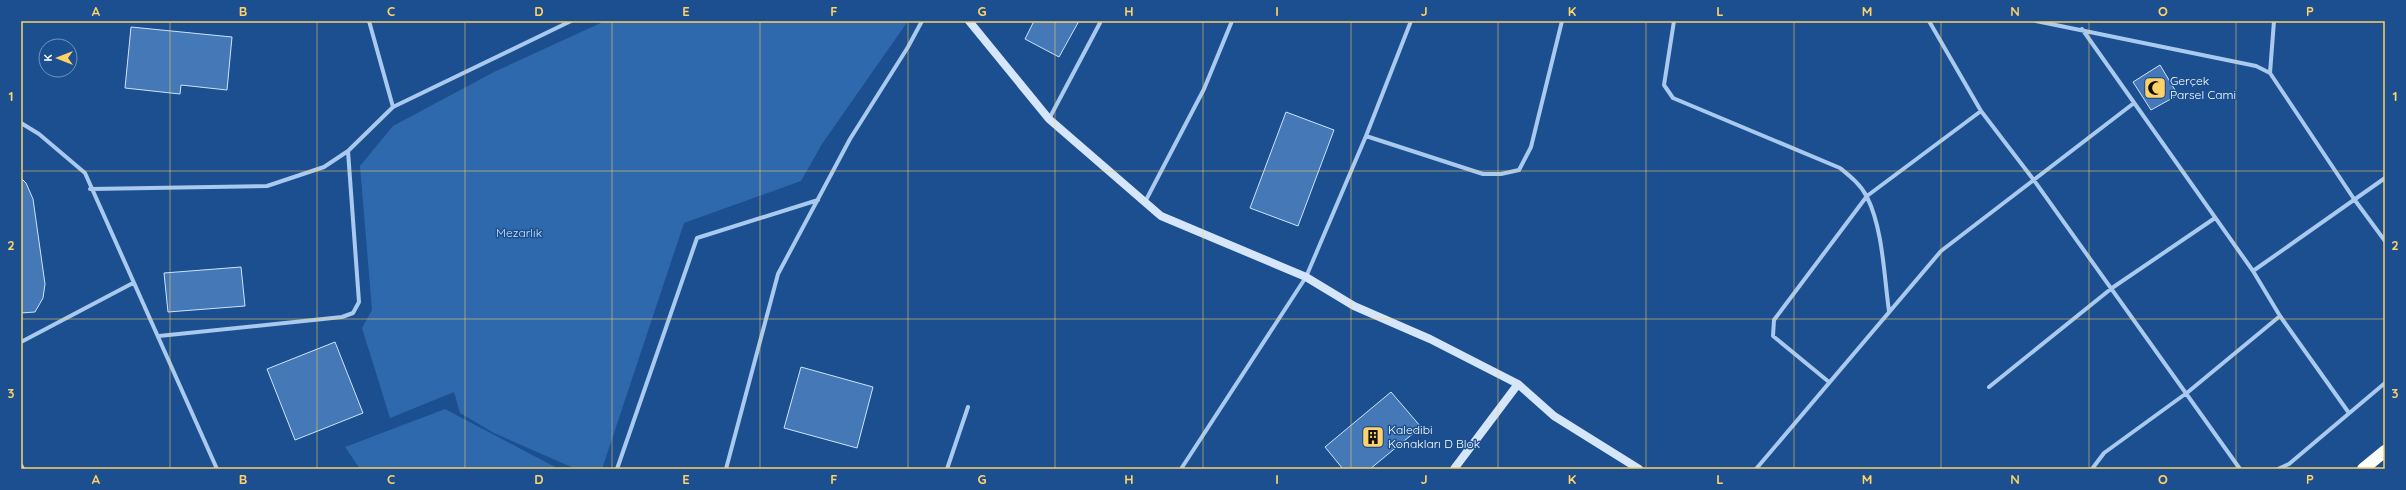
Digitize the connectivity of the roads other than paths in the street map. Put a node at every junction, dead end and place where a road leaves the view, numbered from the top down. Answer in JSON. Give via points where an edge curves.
{"nodes":[{"id":1,"x":369,"y":21,"type":"edge"},
{"id":2,"x":571,"y":21,"type":"edge"},
{"id":3,"x":922,"y":21,"type":"edge"},
{"id":4,"x":969,"y":21,"type":"edge"},
{"id":5,"x":1101,"y":21,"type":"edge"},
{"id":6,"x":1232,"y":21,"type":"edge"},
{"id":7,"x":1411,"y":21,"type":"edge"},
{"id":8,"x":1562,"y":21,"type":"edge"},
{"id":9,"x":1674,"y":21,"type":"edge"},
{"id":10,"x":1929,"y":21,"type":"edge"},
{"id":11,"x":2036,"y":21,"type":"edge"},
{"id":12,"x":2274,"y":21,"type":"edge"},
{"id":13,"x":2082,"y":29,"type":"junction"},
{"id":14,"x":2270,"y":72,"type":"junction"},
{"id":15,"x":2134,"y":103,"type":"junction"},
{"id":16,"x":393,"y":107,"type":"junction"},
{"id":17,"x":1981,"y":111,"type":"junction"},
{"id":18,"x":1049,"y":119,"type":"junction"},
{"id":19,"x":21,"y":123,"type":"edge"},
{"id":20,"x":1366,"y":136,"type":"junction"},
{"id":21,"x":348,"y":151,"type":"junction"},
{"id":22,"x":2385,"y":178,"type":"edge"},
{"id":23,"x":2033,"y":179,"type":"junction"},
{"id":24,"x":90,"y":189,"type":"junction"},
{"id":25,"x":1867,"y":196,"type":"junction"},
{"id":26,"x":2354,"y":199,"type":"junction"},
{"id":27,"x":818,"y":200,"type":"junction"},
{"id":28,"x":1145,"y":202,"type":"junction"},
{"id":29,"x":2216,"y":218,"type":"junction"},
{"id":30,"x":2385,"y":241,"type":"edge"},
{"id":31,"x":2253,"y":271,"type":"junction"},
{"id":32,"x":1306,"y":276,"type":"junction"},
{"id":33,"x":133,"y":283,"type":"junction"},
{"id":34,"x":2112,"y":288,"type":"junction"},
{"id":35,"x":1889,"y":311,"type":"junction"},
{"id":36,"x":2280,"y":316,"type":"junction"},
{"id":37,"x":159,"y":336,"type":"junction"},
{"id":38,"x":21,"y":342,"type":"edge"},
{"id":39,"x":1829,"y":382,"type":"junction"},
{"id":40,"x":2385,"y":383,"type":"edge"},
{"id":41,"x":1518,"y":384,"type":"junction"},
{"id":42,"x":1989,"y":386,"type":"dead end"},
{"id":43,"x":2188,"y":392,"type":"junction"},
{"id":44,"x":968,"y":407,"type":"dead end"},
{"id":45,"x":2349,"y":412,"type":"junction"},
{"id":46,"x":2385,"y":450,"type":"edge"},
{"id":47,"x":21,"y":465,"type":"edge"},
{"id":48,"x":23,"y":469,"type":"edge"},
{"id":49,"x":217,"y":469,"type":"edge"},
{"id":50,"x":617,"y":469,"type":"edge"},
{"id":51,"x":726,"y":469,"type":"edge"},
{"id":52,"x":947,"y":469,"type":"edge"},
{"id":53,"x":1182,"y":469,"type":"edge"},
{"id":54,"x":1454,"y":469,"type":"edge"},
{"id":55,"x":1639,"y":469,"type":"edge"},
{"id":56,"x":1756,"y":469,"type":"edge"},
{"id":57,"x":2092,"y":469,"type":"edge"},
{"id":58,"x":2240,"y":469,"type":"edge"},
{"id":59,"x":2278,"y":469,"type":"edge"},
{"id":60,"x":2363,"y":469,"type":"edge"}],
"edges":[{"from":1,"to":16,"type":"street"},
{"from":2,"to":16,"type":"street"},
{"from":3,"to":27,"type":"street","via":[[850,139]]},
{"from":4,"to":18,"type":"street"},
{"from":5,"to":18,"type":"street"},
{"from":6,"to":28,"type":"street","via":[[1204,89]]},
{"from":7,"to":20,"type":"street"},
{"from":8,"to":20,"type":"street","via":[[1532,147],[1519,170],[1483,174]]},
{"from":9,"to":25,"type":"street","via":[[1664,85],[1673,98],[1840,168],[1856,180]]},
{"from":10,"to":17,"type":"street"},
{"from":11,"to":13,"type":"street"},
{"from":12,"to":14,"type":"street"},
{"from":13,"to":14,"type":"street","via":[[2256,66]]},
{"from":13,"to":15,"type":"street"},
{"from":14,"to":26,"type":"street"},
{"from":15,"to":23,"type":"street"},
{"from":15,"to":29,"type":"street"},
{"from":16,"to":21,"type":"street"},
{"from":17,"to":23,"type":"street"},
{"from":17,"to":25,"type":"street"},
{"from":18,"to":28,"type":"street"},
{"from":19,"to":24,"type":"street","via":[[39,134],[85,173]]},
{"from":20,"to":32,"type":"street"},
{"from":21,"to":24,"type":"street","via":[[324,167],[267,186]]},
{"from":21,"to":37,"type":"street","via":[[359,302],[353,313],[342,317]]},
{"from":22,"to":26,"type":"street"},
{"from":23,"to":34,"type":"street"},
{"from":23,"to":35,"type":"street","via":[[1941,251]]},
{"from":24,"to":33,"type":"street"},
{"from":25,"to":35,"type":"street","via":[[1875,218]]},
{"from":25,"to":39,"type":"street","via":[[1774,320],[1773,336]]},
{"from":26,"to":30,"type":"street"},
{"from":26,"to":31,"type":"street"},
{"from":27,"to":50,"type":"street","via":[[697,238]]},
{"from":27,"to":51,"type":"street","via":[[778,274]]},
{"from":28,"to":32,"type":"street","via":[[1161,216]]},
{"from":29,"to":31,"type":"street"},
{"from":29,"to":34,"type":"street"},
{"from":31,"to":36,"type":"street"},
{"from":32,"to":41,"type":"street","via":[[1354,306],[1430,339]]},
{"from":32,"to":53,"type":"street"},
{"from":33,"to":37,"type":"street"},
{"from":33,"to":38,"type":"street"},
{"from":34,"to":42,"type":"street"},
{"from":34,"to":43,"type":"street"},
{"from":35,"to":39,"type":"street"},
{"from":36,"to":43,"type":"street"},
{"from":36,"to":45,"type":"street"},
{"from":37,"to":49,"type":"street"},
{"from":39,"to":56,"type":"street"},
{"from":40,"to":45,"type":"street"},
{"from":41,"to":54,"type":"street"},
{"from":41,"to":55,"type":"street","via":[[1554,416]]},
{"from":43,"to":57,"type":"street","via":[[2104,453]]},
{"from":43,"to":58,"type":"street"},
{"from":44,"to":52,"type":"street"},
{"from":45,"to":59,"type":"street","via":[[2289,464]]},
{"from":46,"to":60,"type":"highway"},
{"from":47,"to":48,"type":"street"}]}
